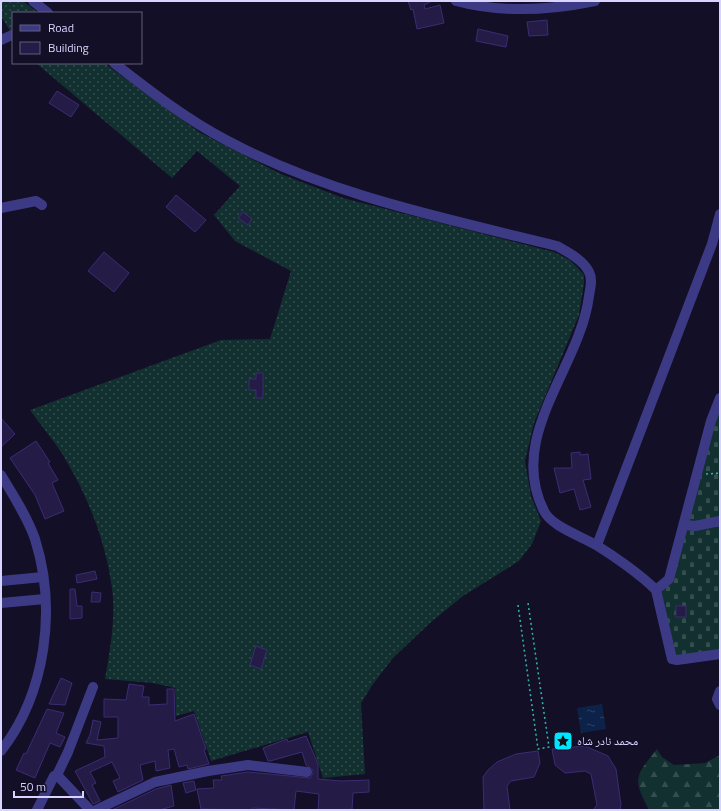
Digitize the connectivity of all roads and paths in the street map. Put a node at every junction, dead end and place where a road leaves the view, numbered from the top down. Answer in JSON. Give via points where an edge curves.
{"nodes":[{"id":1,"x":32,"y":1,"type":"edge"},
{"id":2,"x":456,"y":1,"type":"edge"},
{"id":3,"x":595,"y":1,"type":"edge"},
{"id":4,"x":47,"y":12,"type":"edge"},
{"id":5,"x":12,"y":35,"type":"edge"},
{"id":6,"x":1,"y":40,"type":"edge"},
{"id":7,"x":115,"y":64,"type":"edge"},
{"id":8,"x":42,"y":205,"type":"dead end"},
{"id":9,"x":1,"y":208,"type":"edge"},
{"id":10,"x":720,"y":214,"type":"edge"},
{"id":11,"x":720,"y":398,"type":"edge"},
{"id":12,"x":715,"y":428,"type":"edge"},
{"id":13,"x":720,"y":473,"type":"edge"},
{"id":14,"x":698,"y":474,"type":"junction"},
{"id":15,"x":1,"y":475,"type":"edge"},
{"id":16,"x":720,"y":521,"type":"edge"},
{"id":17,"x":685,"y":526,"type":"junction"},
{"id":18,"x":597,"y":545,"type":"junction"},
{"id":19,"x":43,"y":577,"type":"junction"},
{"id":20,"x":1,"y":581,"type":"edge"},
{"id":21,"x":656,"y":590,"type":"junction"},
{"id":22,"x":45,"y":599,"type":"junction"},
{"id":23,"x":1,"y":603,"type":"edge"},
{"id":24,"x":528,"y":603,"type":"dead end"},
{"id":25,"x":518,"y":605,"type":"dead end"},
{"id":26,"x":720,"y":654,"type":"edge"},
{"id":27,"x":93,"y":687,"type":"dead end"},
{"id":28,"x":720,"y":691,"type":"edge"},
{"id":29,"x":720,"y":705,"type":"edge"},
{"id":30,"x":1,"y":751,"type":"edge"},
{"id":31,"x":307,"y":772,"type":"dead end"},
{"id":32,"x":57,"y":775,"type":"junction"},
{"id":33,"x":37,"y":810,"type":"edge"},
{"id":34,"x":90,"y":810,"type":"edge"},
{"id":35,"x":96,"y":810,"type":"edge"}],
"edges":[{"from":1,"to":4,"type":"street"},
{"from":2,"to":3,"type":"street","via":[[486,7],[532,9]]},
{"from":5,"to":6,"type":"street"},
{"from":7,"to":18,"type":"street","via":[[202,127],[284,168],[345,192],[557,246],[574,255],[590,272],[591,283],[585,316],[540,425],[532,461],[537,494],[548,518]]},
{"from":8,"to":9,"type":"street","via":[[36,201]]},
{"from":10,"to":18,"type":"street","via":[[712,244]]},
{"from":11,"to":12,"type":"street","via":[[711,421]]},
{"from":12,"to":14,"type":"street"},
{"from":13,"to":14,"type":"path"},
{"from":14,"to":17,"type":"street"},
{"from":15,"to":19,"type":"street","via":[[24,514],[34,539]]},
{"from":16,"to":17,"type":"street"},
{"from":17,"to":21,"type":"street","via":[[669,579]]},
{"from":18,"to":21,"type":"street"},
{"from":19,"to":20,"type":"street"},
{"from":19,"to":22,"type":"street"},
{"from":21,"to":26,"type":"street","via":[[672,659]]},
{"from":22,"to":23,"type":"street"},
{"from":22,"to":30,"type":"street","via":[[43,646],[37,681],[23,715]]},
{"from":24,"to":25,"type":"path","via":[[550,747],[538,748]]},
{"from":27,"to":32,"type":"street"},
{"from":28,"to":29,"type":"street"},
{"from":31,"to":35,"type":"street","via":[[248,765],[226,767],[155,782]]},
{"from":32,"to":33,"type":"street","via":[[54,776]]},
{"from":32,"to":34,"type":"street"}]}
